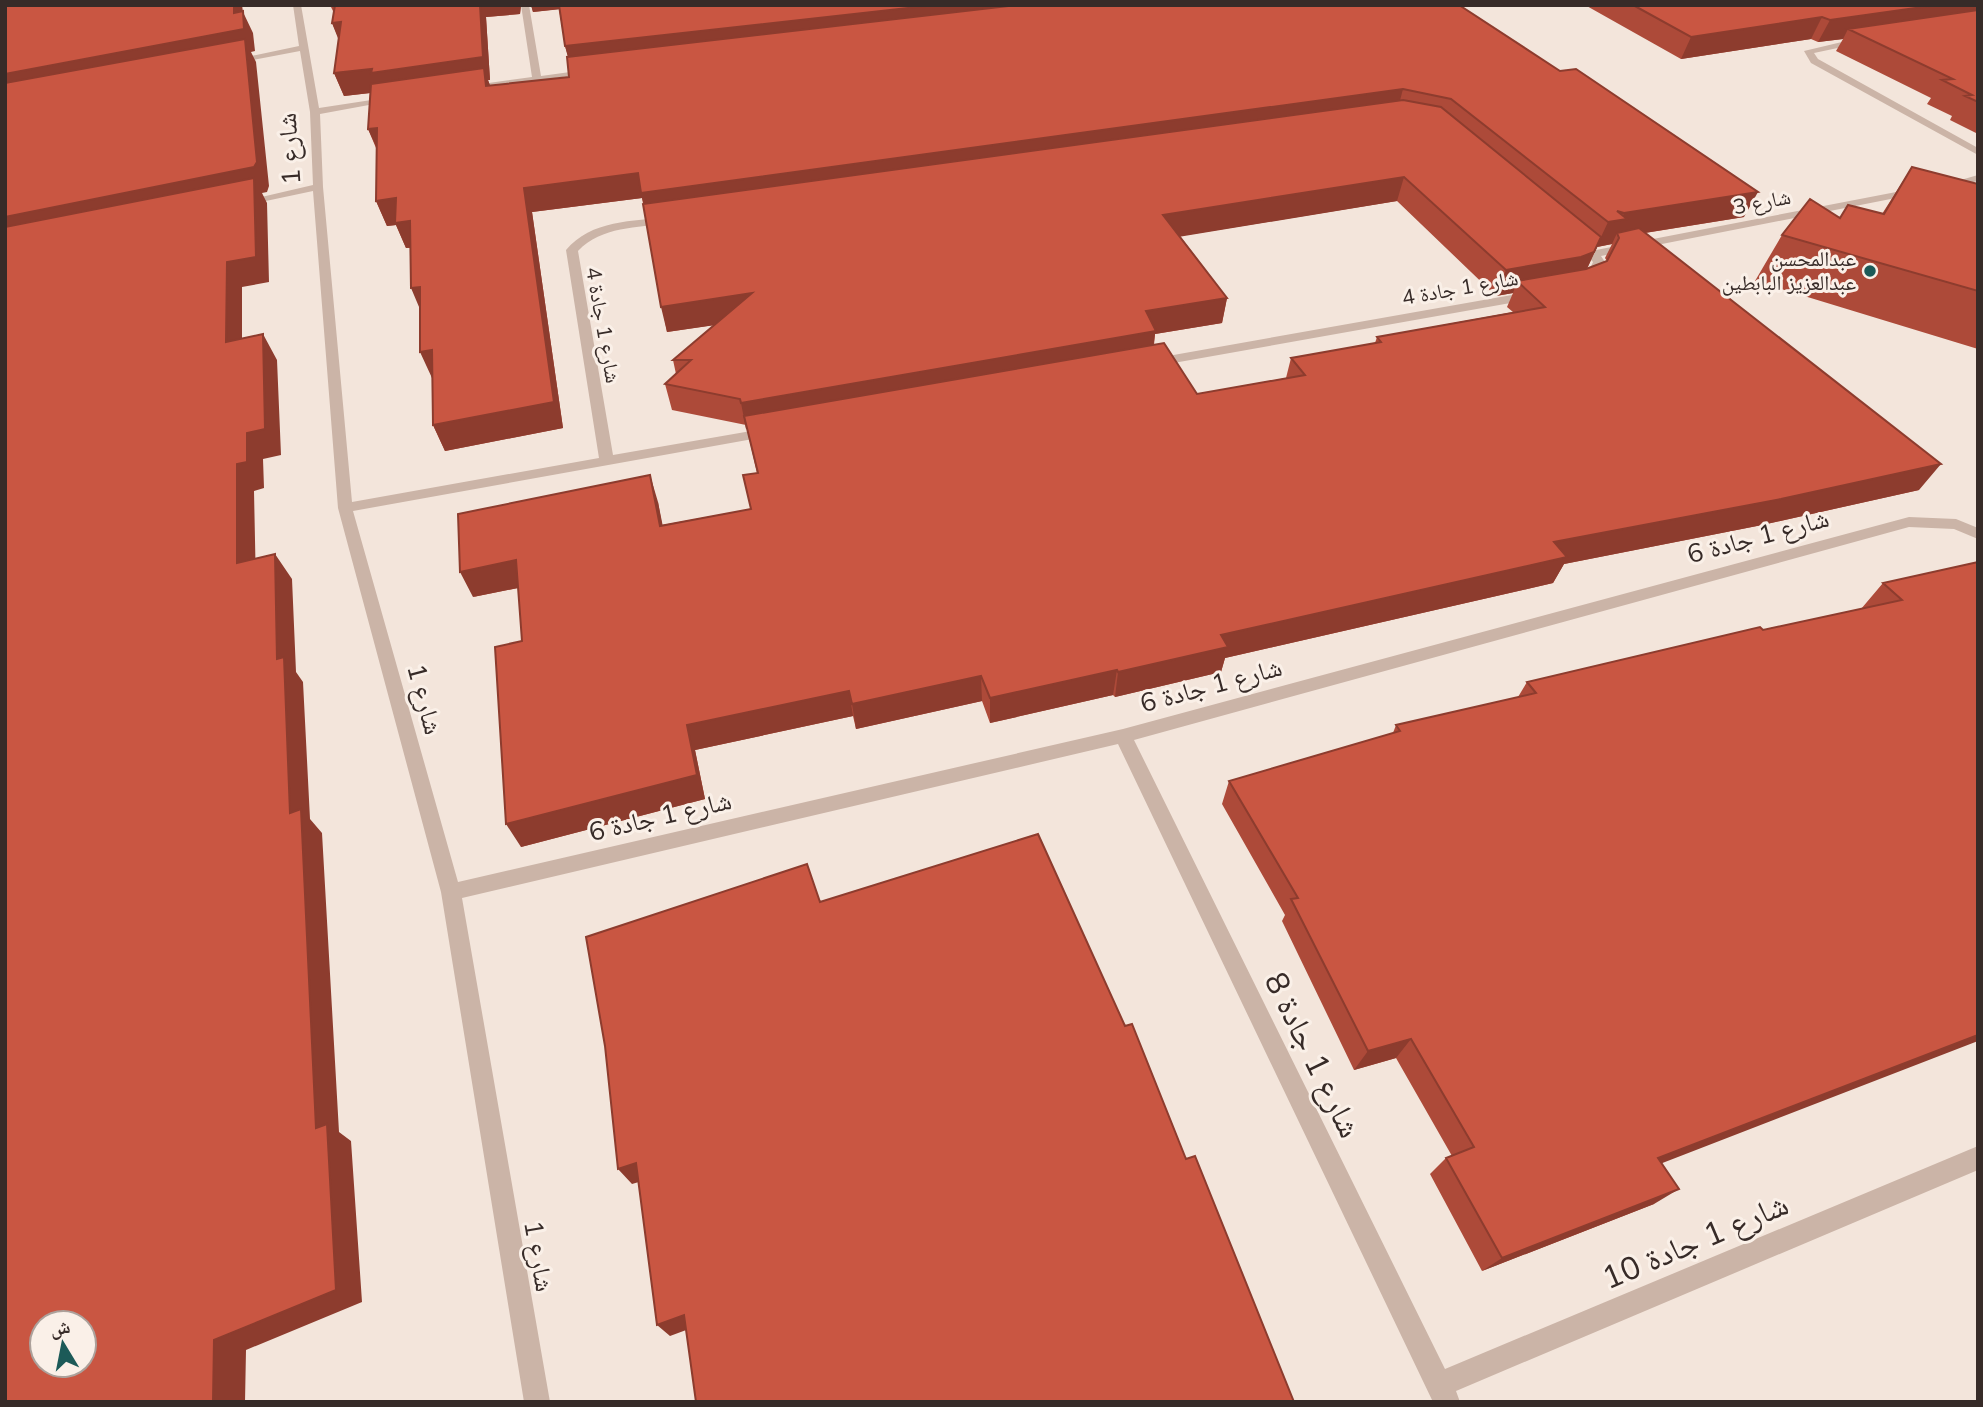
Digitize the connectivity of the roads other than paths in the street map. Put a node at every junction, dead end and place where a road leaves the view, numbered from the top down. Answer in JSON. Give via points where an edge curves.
{"nodes":[{"id":1,"x":297,"y":5,"type":"edge"},
{"id":2,"x":525,"y":5,"type":"edge"},
{"id":3,"x":1875,"y":39,"type":"edge"},
{"id":4,"x":303,"y":48,"type":"junction"},
{"id":5,"x":222,"y":63,"type":"edge"},
{"id":6,"x":605,"y":71,"type":"edge"},
{"id":7,"x":537,"y":78,"type":"junction"},
{"id":8,"x":459,"y":90,"type":"edge"},
{"id":9,"x":407,"y":98,"type":"edge"},
{"id":10,"x":315,"y":112,"type":"junction"},
{"id":11,"x":1978,"y":152,"type":"edge"},
{"id":12,"x":1978,"y":178,"type":"edge"},
{"id":13,"x":318,"y":187,"type":"junction"},
{"id":14,"x":223,"y":206,"type":"edge"},
{"id":15,"x":687,"y":218,"type":"edge"},
{"id":16,"x":1563,"y":228,"type":"edge"},
{"id":17,"x":1594,"y":254,"type":"junction"},
{"id":18,"x":1574,"y":288,"type":"edge"},
{"id":19,"x":1546,"y":292,"type":"edge"},
{"id":20,"x":1138,"y":365,"type":"edge"},
{"id":21,"x":784,"y":429,"type":"edge"},
{"id":22,"x":607,"y":460,"type":"junction"},
{"id":23,"x":345,"y":508,"type":"junction"},
{"id":24,"x":1978,"y":534,"type":"edge"},
{"id":25,"x":1123,"y":736,"type":"junction"},
{"id":26,"x":451,"y":892,"type":"junction"},
{"id":27,"x":1978,"y":1158,"type":"edge"},
{"id":28,"x":1443,"y":1393,"type":"edge"},
{"id":29,"x":537,"y":1402,"type":"edge"}],
"edges":[{"from":1,"to":4,"type":"street","name":"شارع 1"},
{"from":2,"to":7,"type":"street"},
{"from":3,"to":11,"type":"street","via":[[1809,51],[1814,61]]},
{"from":4,"to":5,"type":"street"},
{"from":4,"to":10,"type":"street","name":"شارع 1"},
{"from":6,"to":7,"type":"street"},
{"from":7,"to":8,"type":"street"},
{"from":9,"to":10,"type":"street"},
{"from":10,"to":13,"type":"street","name":"شارع 1"},
{"from":12,"to":17,"type":"street","name":"شارع 3"},
{"from":13,"to":14,"type":"street"},
{"from":13,"to":23,"type":"street","name":"شارع 1"},
{"from":15,"to":22,"type":"street","name":"شارع 1 جادة 4","via":[[604,229],[572,250]]},
{"from":16,"to":17,"type":"street"},
{"from":17,"to":18,"type":"street","via":[[1599,262],[1590,281]]},
{"from":19,"to":20,"type":"street","name":"شارع 1 جادة 4"},
{"from":21,"to":22,"type":"street"},
{"from":22,"to":23,"type":"street"},
{"from":23,"to":26,"type":"street","name":"شارع 1"},
{"from":24,"to":25,"type":"street","name":"شارع 1 جادة 6","via":[[1956,524],[1909,522]]},
{"from":25,"to":26,"type":"street","name":"شارع 1 جادة 6"},
{"from":25,"to":28,"type":"street","name":"شارع 1 جادة 8"},
{"from":26,"to":29,"type":"street","name":"شارع 1"},
{"from":27,"to":28,"type":"street","name":"شارع 1 جادة 10"}]}
